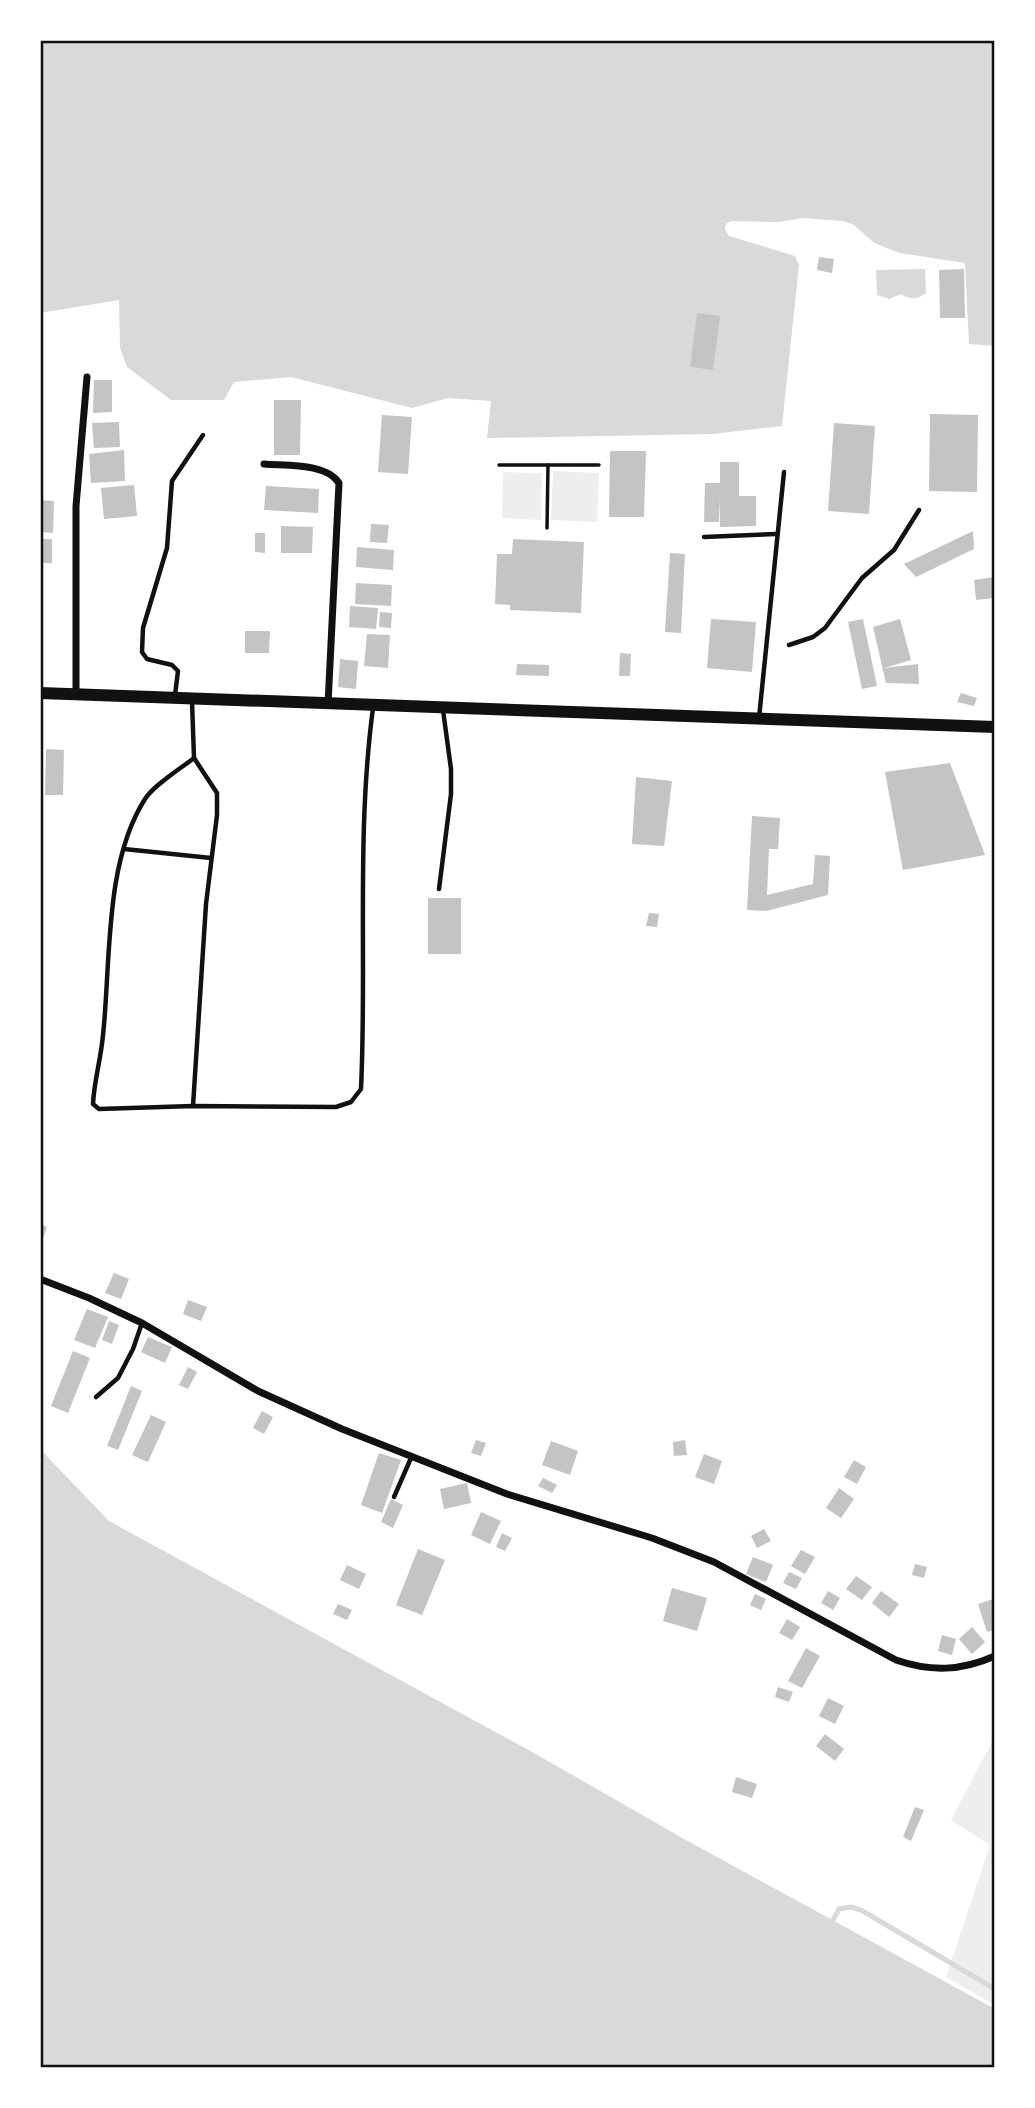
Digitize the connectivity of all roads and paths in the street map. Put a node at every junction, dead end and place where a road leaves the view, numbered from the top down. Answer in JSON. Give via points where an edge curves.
{"nodes":[{"id":1,"x":87,"y":377,"type":"dead end"},
{"id":2,"x":203,"y":435,"type":"dead end"},
{"id":3,"x":264,"y":464,"type":"dead end"},
{"id":4,"x":499,"y":465,"type":"dead end"},
{"id":5,"x":548,"y":465,"type":"junction"},
{"id":6,"x":599,"y":466,"type":"dead end"},
{"id":7,"x":784,"y":472,"type":"dead end"},
{"id":8,"x":919,"y":510,"type":"dead end"},
{"id":9,"x":547,"y":528,"type":"dead end"},
{"id":10,"x":776,"y":534,"type":"junction"},
{"id":11,"x":704,"y":537,"type":"dead end"},
{"id":12,"x":789,"y":645,"type":"dead end"},
{"id":13,"x":40,"y":694,"type":"edge"},
{"id":14,"x":76,"y":694,"type":"junction"},
{"id":15,"x":175,"y":700,"type":"junction"},
{"id":16,"x":192,"y":700,"type":"junction"},
{"id":17,"x":328,"y":704,"type":"junction"},
{"id":18,"x":373,"y":706,"type":"junction"},
{"id":19,"x":443,"y":709,"type":"junction"},
{"id":20,"x":759,"y":719,"type":"junction"},
{"id":21,"x":995,"y":727,"type":"edge"},
{"id":22,"x":194,"y":758,"type":"junction"},
{"id":23,"x":124,"y":849,"type":"junction"},
{"id":24,"x":211,"y":858,"type":"junction"},
{"id":25,"x":439,"y":889,"type":"dead end"},
{"id":26,"x":193,"y":1106,"type":"junction"},
{"id":27,"x":40,"y":1279,"type":"edge"},
{"id":28,"x":142,"y":1324,"type":"junction"},
{"id":29,"x":96,"y":1397,"type":"dead end"},
{"id":30,"x":411,"y":1458,"type":"junction"},
{"id":31,"x":394,"y":1497,"type":"dead end"},
{"id":32,"x":995,"y":1656,"type":"edge"}],
"edges":[{"from":1,"to":14,"type":"street","via":[[76,518]]},
{"from":2,"to":15,"type":"lane","via":[[172,481],[167,548],[143,628],[142,652],[178,671]]},
{"from":3,"to":17,"type":"street","via":[[325,471],[339,483]]},
{"from":4,"to":5,"type":"path"},
{"from":5,"to":6,"type":"path"},
{"from":5,"to":9,"type":"path"},
{"from":7,"to":10,"type":"lane"},
{"from":8,"to":12,"type":"lane","via":[[894,550],[862,578],[825,628]]},
{"from":10,"to":11,"type":"lane"},
{"from":10,"to":20,"type":"lane"},
{"from":13,"to":14,"type":"main road"},
{"from":14,"to":15,"type":"main road"},
{"from":15,"to":16,"type":"main road"},
{"from":16,"to":17,"type":"main road"},
{"from":16,"to":22,"type":"lane"},
{"from":17,"to":18,"type":"main road"},
{"from":18,"to":19,"type":"main road"},
{"from":18,"to":26,"type":"lane","via":[[362,901],[361,1089],[351,1102],[336,1107]]},
{"from":19,"to":20,"type":"main road"},
{"from":19,"to":25,"type":"lane","via":[[451,782]]},
{"from":20,"to":21,"type":"main road"},
{"from":22,"to":23,"type":"lane","via":[[146,796],[128,830]]},
{"from":22,"to":24,"type":"lane","via":[[217,793]]},
{"from":23,"to":24,"type":"lane"},
{"from":23,"to":26,"type":"lane","via":[[110,924],[103,1037],[93,1104],[99,1109]]},
{"from":24,"to":26,"type":"lane"},
{"from":27,"to":28,"type":"street"},
{"from":28,"to":29,"type":"lane","via":[[118,1378]]},
{"from":28,"to":30,"type":"street","via":[[258,1391]]},
{"from":30,"to":31,"type":"lane"},
{"from":30,"to":32,"type":"street","via":[[714,1562],[896,1660],[920,1668],[950,1669]]}]}
